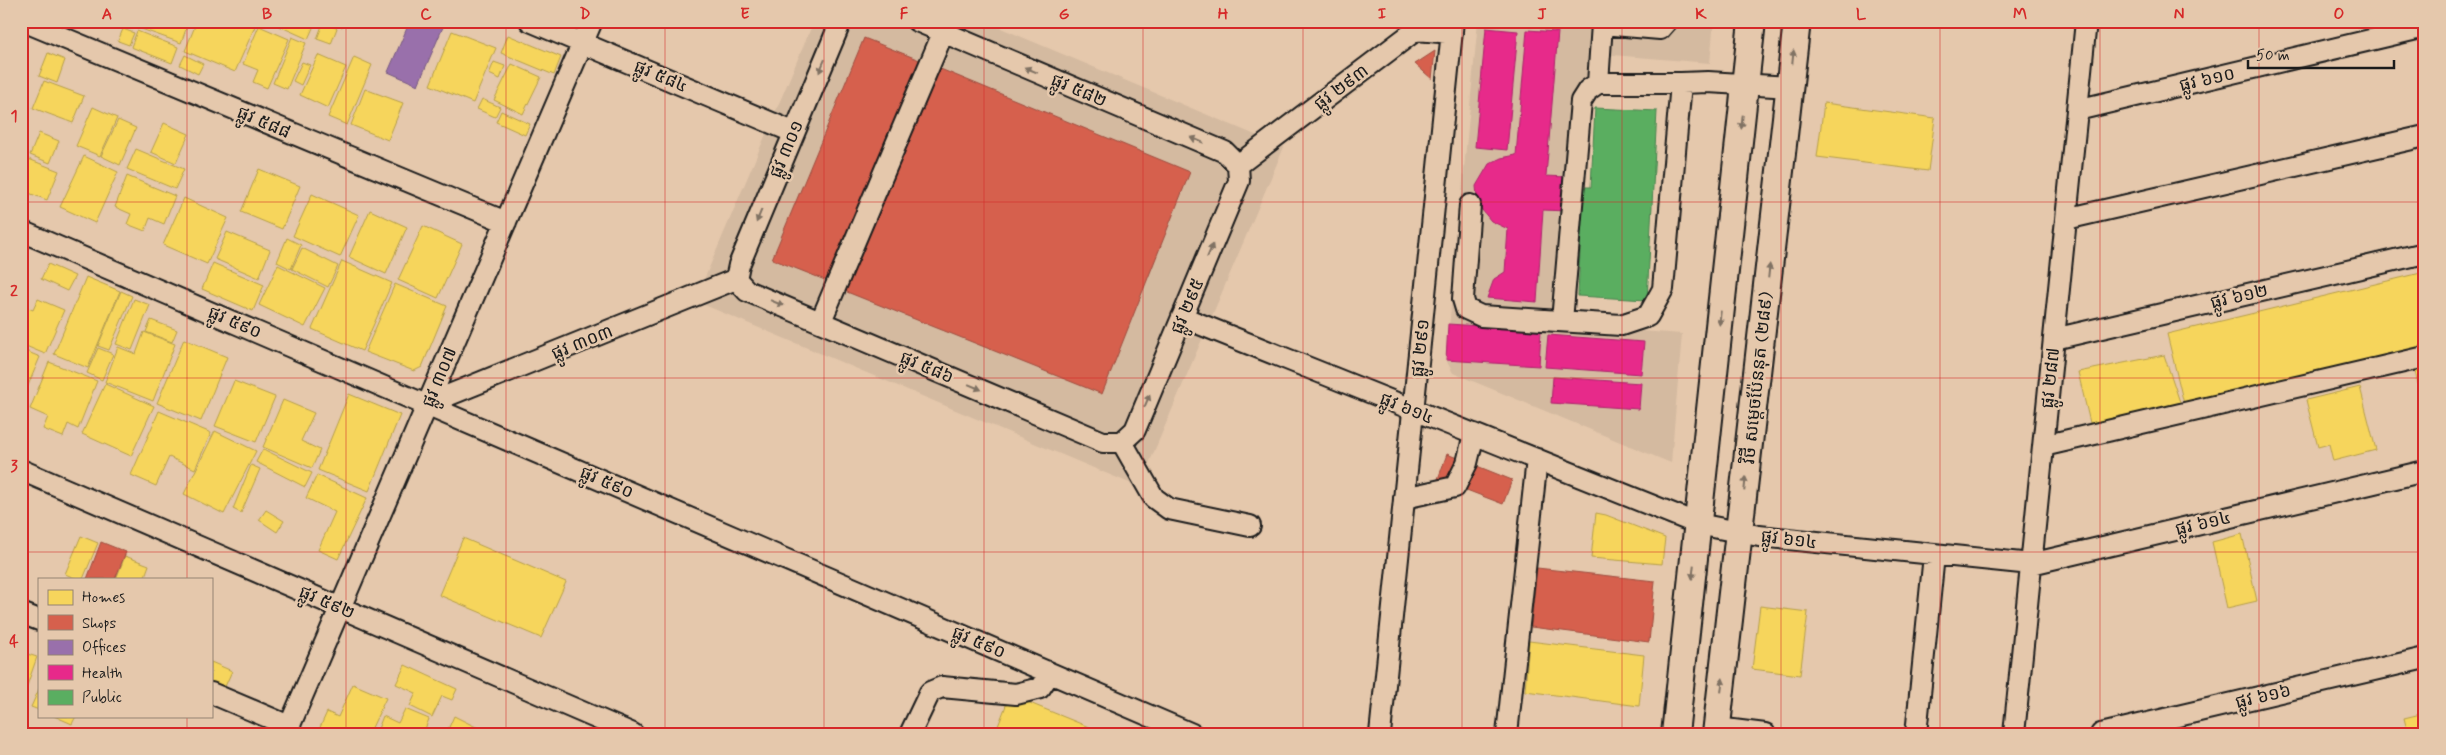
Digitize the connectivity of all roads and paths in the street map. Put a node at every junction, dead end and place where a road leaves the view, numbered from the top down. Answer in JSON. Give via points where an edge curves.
{"nodes":[{"id":1,"x":23,"y":21,"type":"edge"},
{"id":2,"x":530,"y":21,"type":"edge"},
{"id":3,"x":592,"y":21,"type":"edge"},
{"id":4,"x":841,"y":21,"type":"edge"},
{"id":5,"x":917,"y":21,"type":"edge"},
{"id":6,"x":1667,"y":21,"type":"edge"},
{"id":7,"x":1752,"y":21,"type":"edge"},
{"id":8,"x":1797,"y":21,"type":"edge"},
{"id":9,"x":2086,"y":21,"type":"edge"},
{"id":10,"x":1594,"y":23,"type":"edge"},
{"id":11,"x":1416,"y":26,"type":"edge"},
{"id":12,"x":1452,"y":27,"type":"edge"},
{"id":13,"x":2425,"y":27,"type":"edge"},
{"id":14,"x":943,"y":32,"type":"junction"},
{"id":15,"x":583,"y":43,"type":"junction"},
{"id":16,"x":1598,"y":83,"type":"junction"},
{"id":17,"x":1681,"y":83,"type":"junction"},
{"id":18,"x":1746,"y":84,"type":"junction"},
{"id":19,"x":1790,"y":87,"type":"junction"},
{"id":20,"x":2077,"y":110,"type":"junction"},
{"id":21,"x":793,"y":132,"type":"junction"},
{"id":22,"x":2425,"y":136,"type":"edge"},
{"id":23,"x":1238,"y":165,"type":"junction"},
{"id":24,"x":1470,"y":205,"type":"dead end"},
{"id":25,"x":2066,"y":219,"type":"junction"},
{"id":26,"x":506,"y":222,"type":"junction"},
{"id":27,"x":21,"y":231,"type":"edge"},
{"id":28,"x":1730,"y":236,"type":"junction"},
{"id":29,"x":1772,"y":241,"type":"junction"},
{"id":30,"x":2425,"y":253,"type":"edge"},
{"id":31,"x":736,"y":279,"type":"junction"},
{"id":32,"x":1182,"y":317,"type":"junction"},
{"id":33,"x":1562,"y":321,"type":"junction"},
{"id":34,"x":821,"y":322,"type":"junction"},
{"id":35,"x":2054,"y":338,"type":"junction"},
{"id":36,"x":2425,"y":357,"type":"edge"},
{"id":37,"x":427,"y":404,"type":"junction"},
{"id":38,"x":1413,"y":410,"type":"junction"},
{"id":39,"x":1474,"y":434,"type":"junction"},
{"id":40,"x":1122,"y":442,"type":"junction"},
{"id":41,"x":2043,"y":446,"type":"junction"},
{"id":42,"x":1537,"y":459,"type":"junction"},
{"id":43,"x":21,"y":470,"type":"edge"},
{"id":44,"x":2425,"y":471,"type":"edge"},
{"id":45,"x":1404,"y":498,"type":"junction"},
{"id":46,"x":1698,"y":524,"type":"junction"},
{"id":47,"x":1250,"y":526,"type":"dead end"},
{"id":48,"x":1740,"y":533,"type":"junction"},
{"id":49,"x":1934,"y":555,"type":"junction"},
{"id":50,"x":2031,"y":564,"type":"junction"},
{"id":51,"x":340,"y":607,"type":"junction"},
{"id":52,"x":21,"y":613,"type":"edge"},
{"id":53,"x":38,"y":620,"type":"edge"},
{"id":54,"x":2425,"y":658,"type":"edge"},
{"id":55,"x":1050,"y":673,"type":"junction"},
{"id":56,"x":212,"y":693,"type":"edge"},
{"id":57,"x":287,"y":730,"type":"edge"},
{"id":58,"x":1716,"y":731,"type":"edge"},
{"id":59,"x":633,"y":734,"type":"edge"},
{"id":60,"x":910,"y":734,"type":"edge"},
{"id":61,"x":1192,"y":734,"type":"edge"},
{"id":62,"x":1380,"y":734,"type":"edge"},
{"id":63,"x":1507,"y":734,"type":"edge"},
{"id":64,"x":1674,"y":734,"type":"edge"},
{"id":65,"x":1765,"y":734,"type":"edge"},
{"id":66,"x":1916,"y":734,"type":"edge"},
{"id":67,"x":2014,"y":734,"type":"edge"},
{"id":68,"x":2101,"y":734,"type":"edge"}],
"edges":[{"from":1,"to":26,"type":"street","name":"ផ្លូវ ៥៨៨"},
{"from":2,"to":15,"type":"street","name":"ផ្លូវ ៥៨៤"},
{"from":3,"to":15,"type":"street","name":"ផ្លូវ ៣០៧"},
{"from":4,"to":21,"type":"street","name":"ផ្លូវ ៣០១","one_way":true},
{"from":5,"to":14,"type":"street","name":"ផ្លូវ ៥៨២"},
{"from":6,"to":10,"type":"street","via":[[1660,29]]},
{"from":7,"to":18,"type":"main road"},
{"from":19,"to":8,"type":"main road","name":"វិថី សម្តេចប៉ែននុត (២៨៩)","one_way":true},
{"from":9,"to":20,"type":"street","name":"ផ្លូវ ២៨៧"},
{"from":10,"to":16,"type":"street"},
{"from":11,"to":12,"type":"street","name":"ផ្លូវ ២៩៣"},
{"from":11,"to":23,"type":"street","name":"ផ្លូវ ២៩៣"},
{"from":12,"to":38,"type":"street","name":"ផ្លូវ ២៩១"},
{"from":13,"to":20,"type":"street","name":"ផ្លូវ ៦១០"},
{"from":23,"to":14,"type":"street","name":"ផ្លូវ ៥៨២","one_way":true,"via":[[1225,152]]},
{"from":14,"to":34,"type":"street"},
{"from":15,"to":21,"type":"street","name":"ផ្លូវ ៥៨៤"},
{"from":15,"to":26,"type":"street","name":"ផ្លូវ ៣០៧"},
{"from":16,"to":17,"type":"street"},
{"from":16,"to":33,"type":"street","via":[[1581,101]]},
{"from":17,"to":18,"type":"street"},
{"from":17,"to":33,"type":"street","via":[[1663,289],[1648,316],[1621,325]]},
{"from":18,"to":19,"type":"street"},
{"from":18,"to":28,"type":"main road","one_way":true},
{"from":19,"to":29,"type":"main road","name":"វិថី សម្តេចប៉ែននុត (២៨៩)"},
{"from":20,"to":25,"type":"street","name":"ផ្លូវ ២៨៧"},
{"from":21,"to":31,"type":"street","name":"ផ្លូវ ៣០១","one_way":true},
{"from":22,"to":25,"type":"street"},
{"from":32,"to":23,"type":"street","name":"ផ្លូវ ២៩៥","one_way":true,"via":[[1239,181]]},
{"from":24,"to":33,"type":"street","via":[[1463,299],[1466,308],[1480,316]]},
{"from":25,"to":35,"type":"street","name":"ផ្លូវ ២៨៧"},
{"from":26,"to":37,"type":"street","name":"ផ្លូវ ៣០៧"},
{"from":27,"to":37,"type":"street","name":"ផ្លូវ ៥៩០"},
{"from":28,"to":29,"type":"main road"},
{"from":28,"to":46,"type":"main road","one_way":true},
{"from":48,"to":29,"type":"main road","name":"វិថី សម្តេចប៉ែននុត (២៨៩)","one_way":true},
{"from":30,"to":35,"type":"street","name":"ផ្លូវ ៦១២"},
{"from":31,"to":34,"type":"street","name":"ផ្លូវ ៥៨៦","one_way":true,"via":[[747,291]]},
{"from":31,"to":37,"type":"street","name":"ផ្លូវ ៣០៣"},
{"from":32,"to":38,"type":"street","name":"ផ្លូវ ៦១៤"},
{"from":40,"to":32,"type":"street","name":"ផ្លូវ ២៩៥","one_way":true,"via":[[1135,430]]},
{"from":34,"to":40,"type":"street","name":"ផ្លូវ ៥៨៦","one_way":true,"via":[[1103,442]]},
{"from":35,"to":41,"type":"street","name":"ផ្លូវ ២៨៧"},
{"from":36,"to":41,"type":"street"},
{"from":37,"to":51,"type":"street","name":"ផ្លូវ ៣០៧"},
{"from":37,"to":55,"type":"street","name":"ផ្លូវ ៥៩០"},
{"from":38,"to":39,"type":"street","name":"ផ្លូវ ៦១៤"},
{"from":38,"to":45,"type":"street","name":"ផ្លូវ ២៩១"},
{"from":39,"to":42,"type":"street","name":"ផ្លូវ ៦១៤"},
{"from":39,"to":45,"type":"street","via":[[1468,462],[1455,487]]},
{"from":40,"to":47,"type":"street","via":[[1158,504]]},
{"from":41,"to":50,"type":"street","name":"ផ្លូវ ២៨៧"},
{"from":42,"to":46,"type":"street","name":"ផ្លូវ ៦១៤"},
{"from":42,"to":63,"type":"street"},
{"from":43,"to":51,"type":"street","name":"ផ្លូវ ៥៩២"},
{"from":44,"to":50,"type":"street","name":"ផ្លូវ ៦១៤"},
{"from":45,"to":62,"type":"street","name":"ផ្លូវ ២៩១"},
{"from":46,"to":48,"type":"street","name":"ផ្លូវ ៦១៤"},
{"from":46,"to":64,"type":"main road","one_way":true},
{"from":48,"to":49,"type":"street","name":"ផ្លូវ ៦១៤"},
{"from":58,"to":48,"type":"main road","name":"វិថី សម្តេចប៉ែននុត (២៨៩)","one_way":true},
{"from":49,"to":50,"type":"street","name":"ផ្លូវ ៦១៤"},
{"from":49,"to":66,"type":"street"},
{"from":50,"to":67,"type":"street","name":"ផ្លូវ ២៨៧"},
{"from":51,"to":57,"type":"street","name":"ផ្លូវ ៣០៧"},
{"from":51,"to":59,"type":"street","name":"ផ្លូវ ៥៩២"},
{"from":52,"to":53,"type":"street"},
{"from":54,"to":68,"type":"street","name":"ផ្លូវ ៦១៦"},
{"from":55,"to":60,"type":"street","via":[[1040,688],[1016,694],[942,687],[930,692]]},
{"from":55,"to":61,"type":"street","name":"ផ្លូវ ៥៩០"},
{"from":56,"to":57,"type":"street"},
{"from":58,"to":65,"type":"street"}]}
